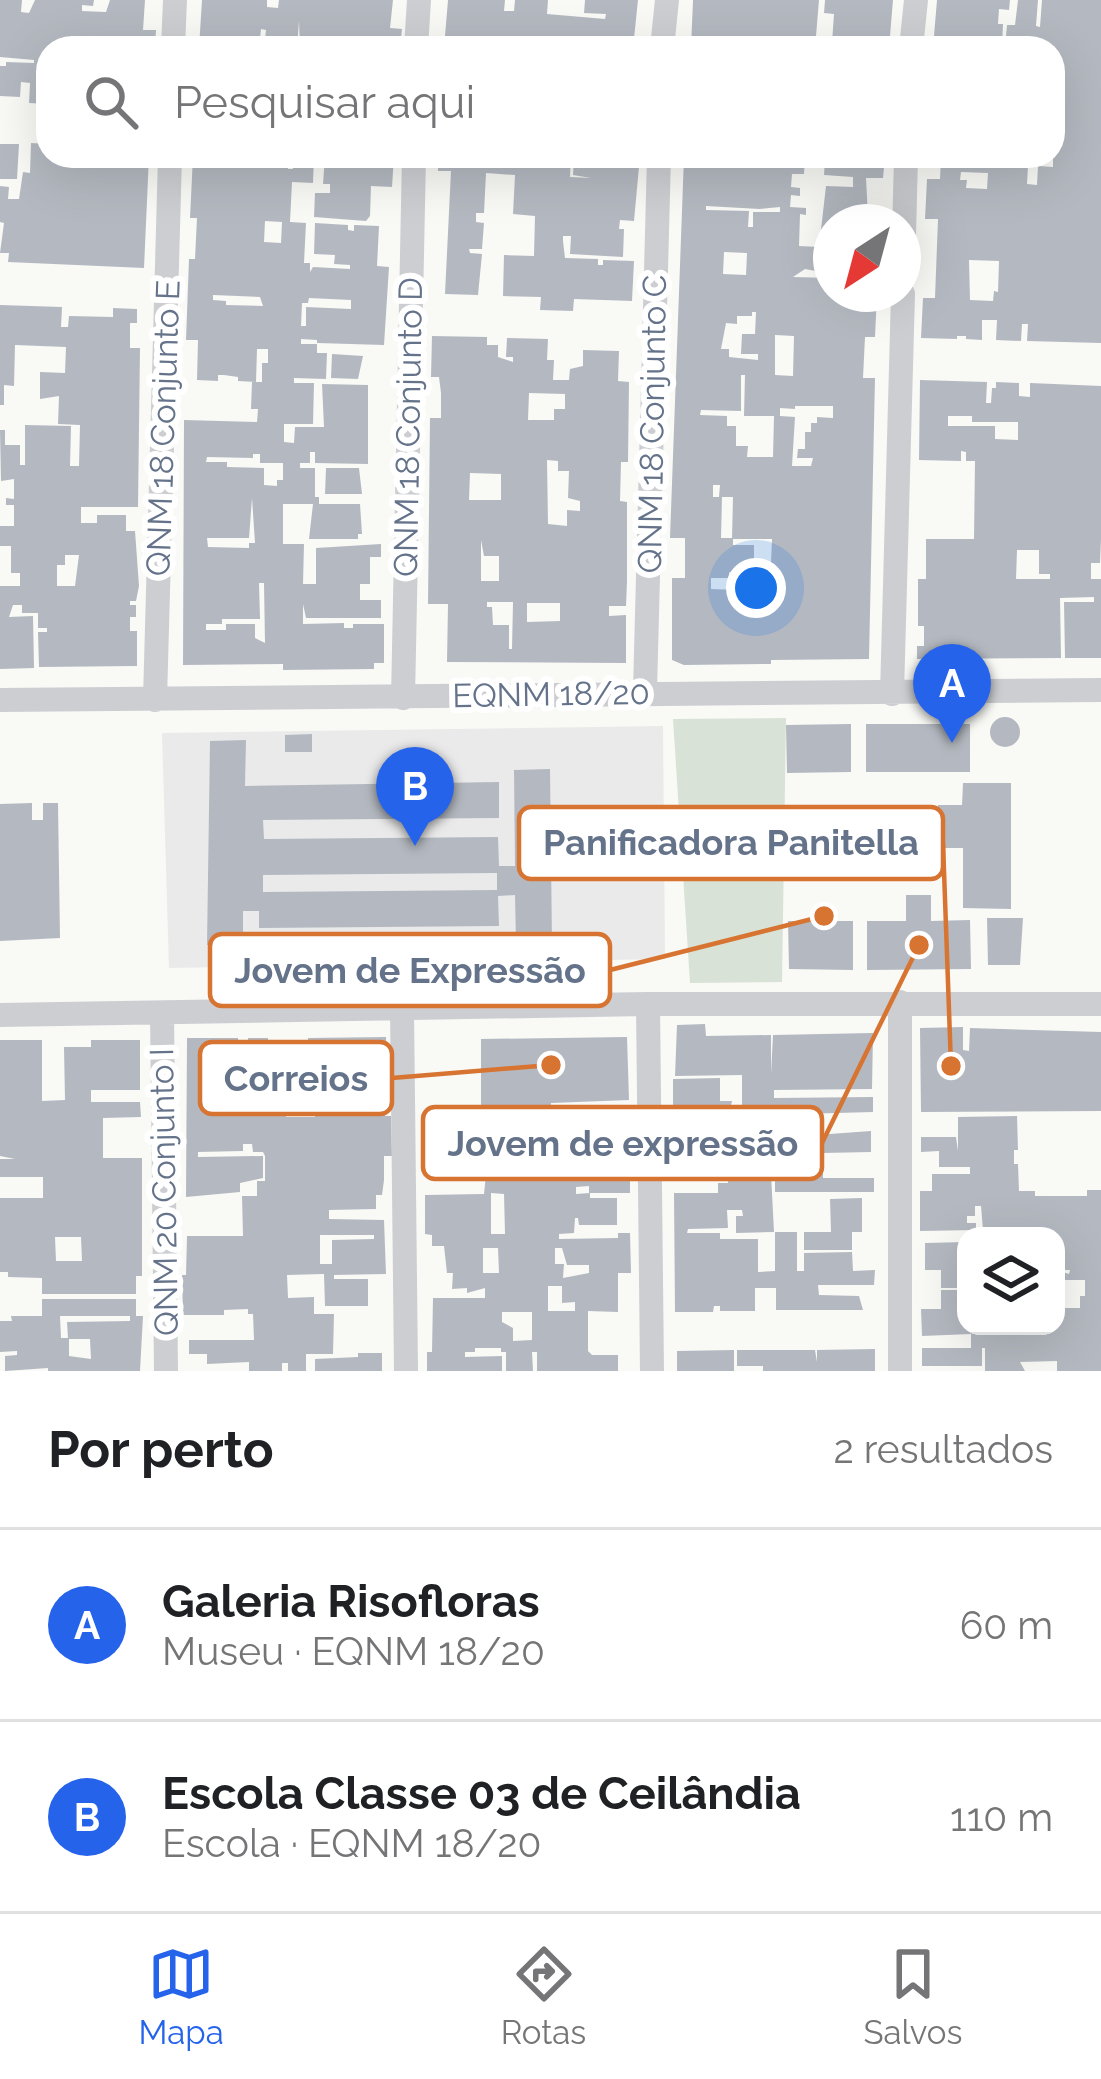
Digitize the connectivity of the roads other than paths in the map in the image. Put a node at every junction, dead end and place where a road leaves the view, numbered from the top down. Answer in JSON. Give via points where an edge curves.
{"nodes":[{"id":1,"x":175,"y":0,"type":"edge"},
{"id":2,"x":419,"y":0,"type":"edge"},
{"id":3,"x":667,"y":0,"type":"edge"},
{"id":4,"x":916,"y":0,"type":"edge"},
{"id":5,"x":174,"y":36,"type":"edge"},
{"id":6,"x":417,"y":36,"type":"edge"},
{"id":7,"x":663,"y":36,"type":"edge"},
{"id":8,"x":912,"y":36,"type":"edge"},
{"id":9,"x":170,"y":168,"type":"edge"},
{"id":10,"x":414,"y":168,"type":"edge"},
{"id":11,"x":659,"y":168,"type":"edge"},
{"id":12,"x":906,"y":168,"type":"edge"},
{"id":13,"x":905,"y":204,"type":"edge"},
{"id":14,"x":902,"y":312,"type":"edge"},
{"id":15,"x":1101,"y":690,"type":"edge"},
{"id":16,"x":645,"y":691,"type":"junction"},
{"id":17,"x":892,"y":694,"type":"junction"},
{"id":18,"x":403,"y":698,"type":"junction"},
{"id":19,"x":0,"y":700,"type":"edge"},
{"id":20,"x":155,"y":700,"type":"junction"},
{"id":21,"x":900,"y":1002,"type":"junction"},
{"id":22,"x":648,"y":1004,"type":"junction"},
{"id":23,"x":1101,"y":1004,"type":"edge"},
{"id":24,"x":402,"y":1008,"type":"junction"},
{"id":25,"x":162,"y":1012,"type":"junction"},
{"id":26,"x":0,"y":1015,"type":"edge"},
{"id":27,"x":166,"y":1371,"type":"edge"},
{"id":28,"x":406,"y":1371,"type":"edge"},
{"id":29,"x":652,"y":1371,"type":"edge"},
{"id":30,"x":900,"y":1371,"type":"edge"}],
"edges":[{"from":1,"to":5,"type":"street"},
{"from":2,"to":6,"type":"street"},
{"from":3,"to":7,"type":"street"},
{"from":4,"to":8,"type":"street"},
{"from":9,"to":20,"type":"street","name":"QNM 18 Conjunto E"},
{"from":10,"to":18,"type":"street","name":"QNM 18 Conjunto D"},
{"from":11,"to":16,"type":"street","name":"QNM 18 Conjunto C"},
{"from":12,"to":13,"type":"street"},
{"from":14,"to":17,"type":"street"},
{"from":15,"to":17,"type":"street","name":"EQNM 18/20"},
{"from":16,"to":17,"type":"street","name":"EQNM 18/20"},
{"from":16,"to":18,"type":"street","name":"EQNM 18/20"},
{"from":18,"to":20,"type":"street","name":"EQNM 18/20"},
{"from":19,"to":20,"type":"street","name":"EQNM 18/20"},
{"from":21,"to":22,"type":"street"},
{"from":21,"to":23,"type":"street"},
{"from":21,"to":30,"type":"street"},
{"from":22,"to":24,"type":"street"},
{"from":22,"to":29,"type":"street"},
{"from":24,"to":25,"type":"street"},
{"from":24,"to":28,"type":"street"},
{"from":25,"to":26,"type":"street"},
{"from":25,"to":27,"type":"street","name":"QNM 20 Conjunto I"}]}
